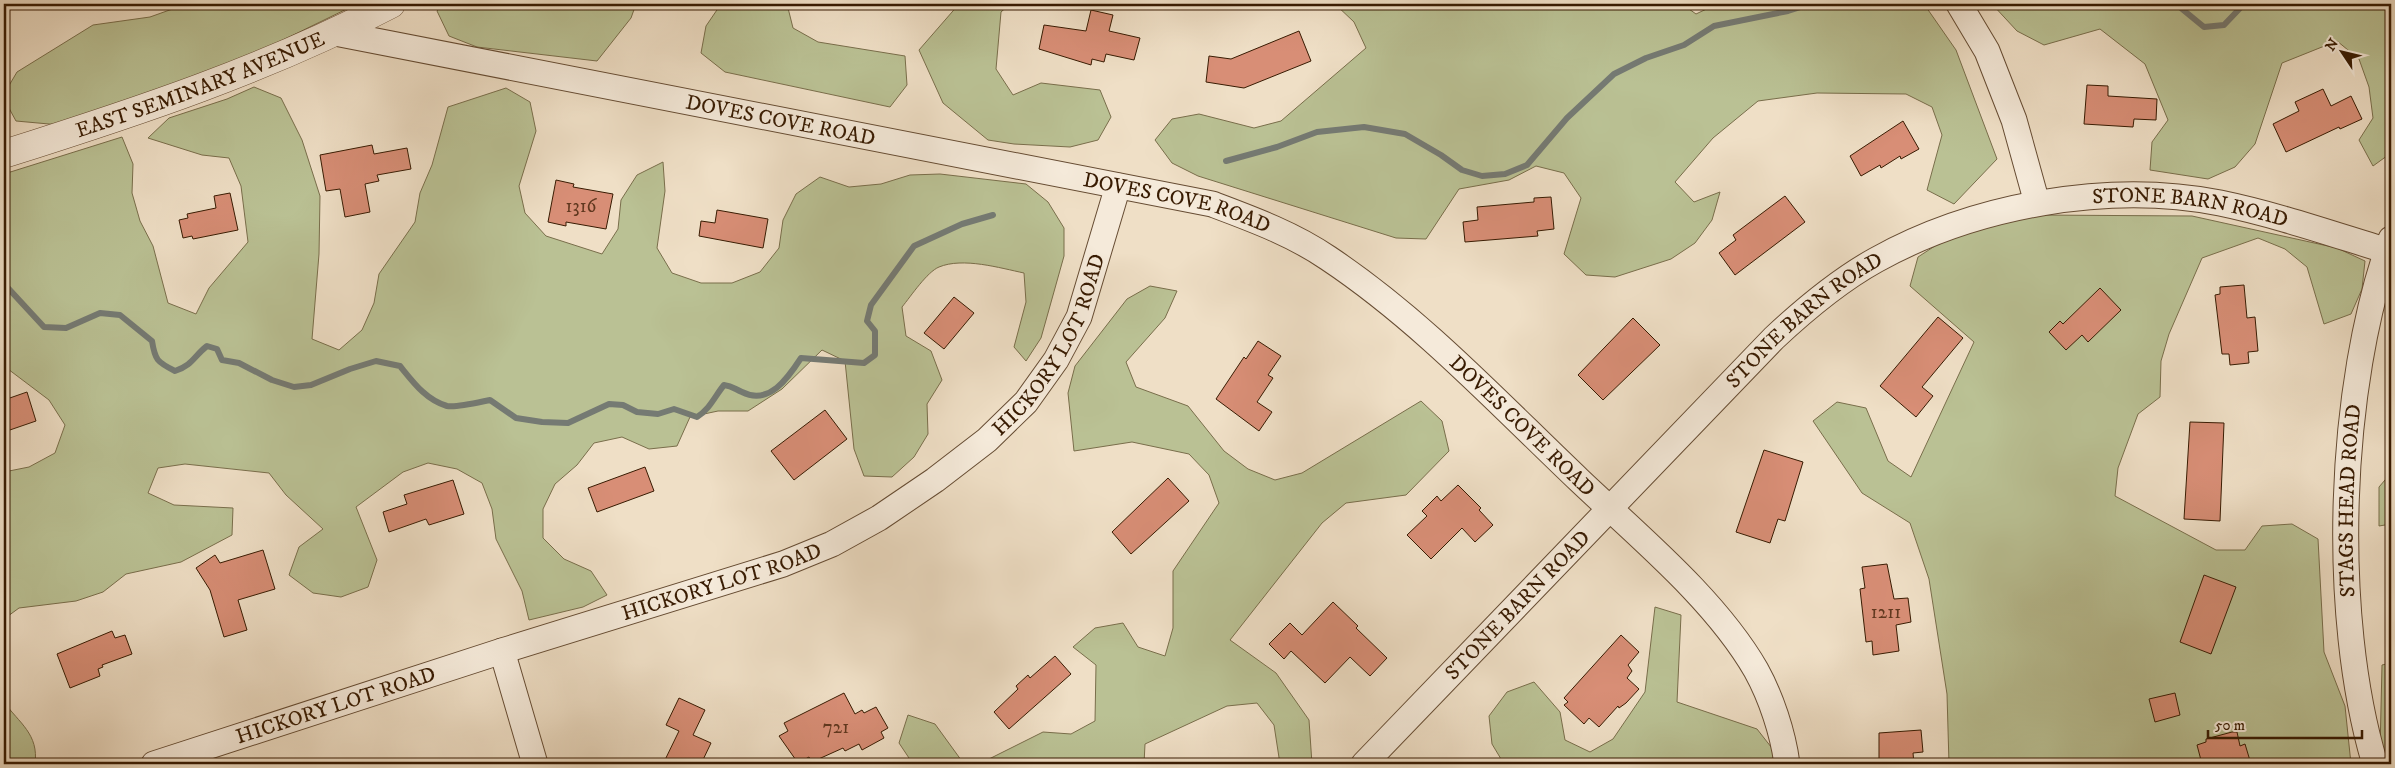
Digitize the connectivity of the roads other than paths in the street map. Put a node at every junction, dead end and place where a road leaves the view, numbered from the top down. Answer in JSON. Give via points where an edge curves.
{"nodes":[{"id":1,"x":391,"y":4,"type":"edge"},
{"id":2,"x":1959,"y":4,"type":"edge"},
{"id":3,"x":335,"y":33,"type":"junction"},
{"id":4,"x":4,"y":154,"type":"edge"},
{"id":5,"x":1118,"y":186,"type":"junction"},
{"id":6,"x":2037,"y":203,"type":"junction"},
{"id":7,"x":2390,"y":248,"type":"edge"},
{"id":8,"x":1610,"y":510,"type":"junction"},
{"id":9,"x":502,"y":651,"type":"junction"},
{"id":10,"x":154,"y":764,"type":"edge"},
{"id":11,"x":535,"y":764,"type":"edge"},
{"id":12,"x":1364,"y":764,"type":"edge"},
{"id":13,"x":1787,"y":764,"type":"edge"},
{"id":14,"x":2375,"y":764,"type":"edge"}],
"edges":[{"from":1,"to":3,"type":"street","name":"EAST SEMINARY AVENUE"},
{"from":2,"to":6,"type":"street","via":[[1987,51],[2011,111]]},
{"from":3,"to":4,"type":"street","name":"EAST SEMINARY AVENUE","via":[[240,75]]},
{"from":3,"to":5,"type":"street","name":"DOVES COVE ROAD"},
{"from":5,"to":8,"type":"street","name":"DOVES COVE ROAD","via":[[1212,204],[1270,226],[1327,257],[1387,301],[1434,342]]},
{"from":5,"to":9,"type":"street","name":"HICKORY LOT ROAD","via":[[1079,317],[1056,360],[1026,402],[987,440],[938,478],[879,518],[832,544],[783,564]]},
{"from":6,"to":7,"type":"street","name":"STONE BARN ROAD","via":[[2115,197],[2186,198],[2255,211]]},
{"from":6,"to":8,"type":"street","name":"STONE BARN ROAD","via":[[1938,232],[1876,260],[1839,284],[1774,338]]},
{"from":7,"to":14,"type":"street","name":"STAGS HEAD ROAD","via":[[2372,308],[2357,382],[2346,521],[2353,653]]},
{"from":8,"to":12,"type":"street","name":"STONE BARN ROAD"},
{"from":8,"to":13,"type":"street","name":"DOVES COVE ROAD","via":[[1690,586],[1729,632],[1756,671],[1775,716]]},
{"from":9,"to":10,"type":"street","name":"HICKORY LOT ROAD"},
{"from":9,"to":11,"type":"street"}]}
